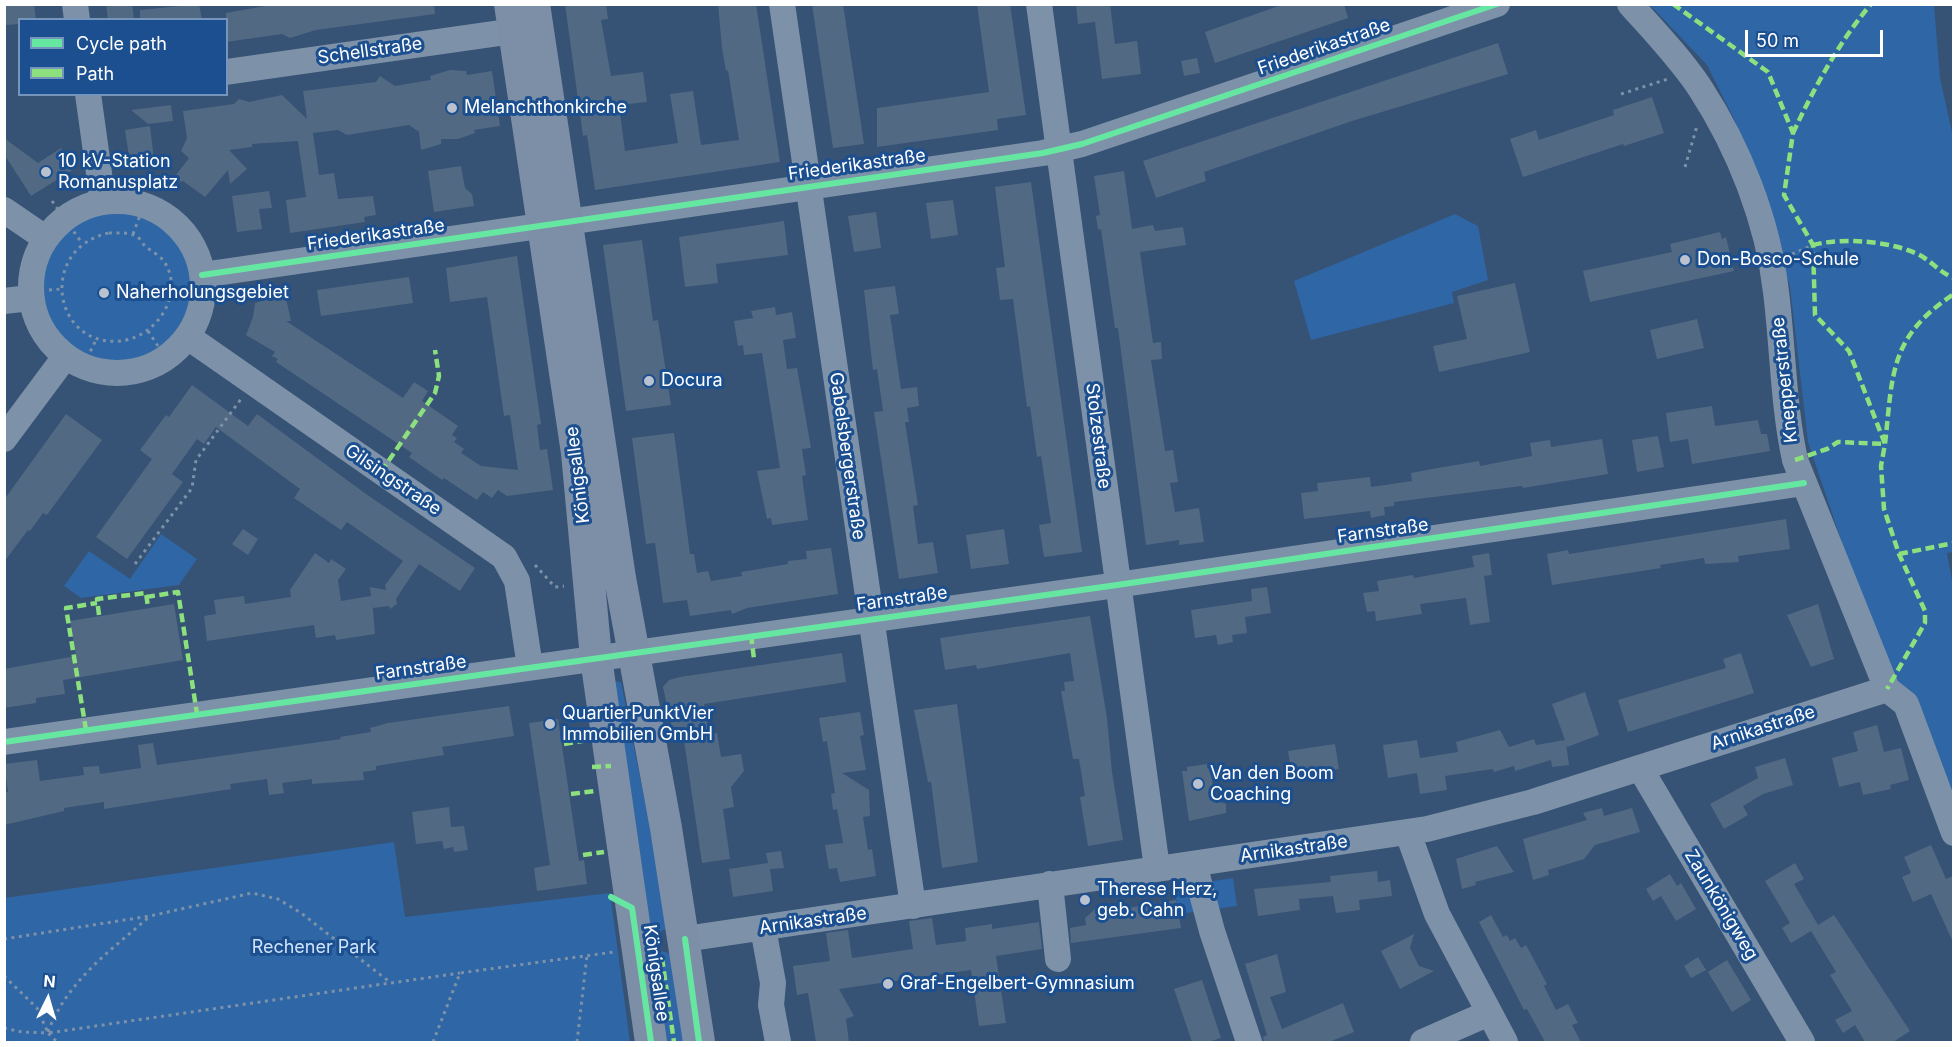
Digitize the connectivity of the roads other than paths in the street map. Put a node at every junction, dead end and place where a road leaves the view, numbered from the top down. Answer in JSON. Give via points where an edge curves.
{"nodes":[{"id":1,"x":534,"y":4,"type":"edge"},
{"id":2,"x":782,"y":4,"type":"edge"},
{"id":3,"x":1039,"y":4,"type":"edge"},
{"id":4,"x":1629,"y":4,"type":"edge"},
{"id":5,"x":1493,"y":5,"type":"edge"},
{"id":6,"x":512,"y":18,"type":"edge"},
{"id":7,"x":228,"y":72,"type":"edge"},
{"id":8,"x":88,"y":96,"type":"edge"},
{"id":9,"x":1061,"y":149,"type":"junction"},
{"id":10,"x":808,"y":188,"type":"junction"},
{"id":11,"x":103,"y":202,"type":"junction"},
{"id":12,"x":4,"y":210,"type":"edge"},
{"id":13,"x":555,"y":224,"type":"junction"},
{"id":14,"x":45,"y":238,"type":"junction"},
{"id":15,"x":202,"y":275,"type":"junction"},
{"id":16,"x":30,"y":298,"type":"junction"},
{"id":17,"x":4,"y":302,"type":"edge"},
{"id":18,"x":188,"y":337,"type":"junction"},
{"id":19,"x":65,"y":357,"type":"junction"},
{"id":20,"x":4,"y":439,"type":"edge"},
{"id":21,"x":1804,"y":483,"type":"junction"},
{"id":22,"x":1117,"y":585,"type":"junction"},
{"id":23,"x":870,"y":619,"type":"junction"},
{"id":24,"x":634,"y":652,"type":"junction"},
{"id":25,"x":596,"y":658,"type":"junction"},
{"id":26,"x":530,"y":668,"type":"junction"},
{"id":27,"x":1887,"y":689,"type":"junction"},
{"id":28,"x":4,"y":742,"type":"edge"},
{"id":29,"x":1640,"y":768,"type":"junction"},
{"id":30,"x":1408,"y":833,"type":"junction"},
{"id":31,"x":1953,"y":833,"type":"edge"},
{"id":32,"x":1194,"y":864,"type":"junction"},
{"id":33,"x":1157,"y":868,"type":"junction"},
{"id":34,"x":1050,"y":884,"type":"junction"},
{"id":35,"x":913,"y":906,"type":"junction"},
{"id":36,"x":763,"y":928,"type":"junction"},
{"id":37,"x":685,"y":939,"type":"junction"},
{"id":38,"x":624,"y":949,"type":"junction"},
{"id":39,"x":1058,"y":959,"type":"dead end"},
{"id":40,"x":1489,"y":1013,"type":"junction"},
{"id":41,"x":651,"y":1042,"type":"edge"},
{"id":42,"x":699,"y":1042,"type":"edge"},
{"id":43,"x":778,"y":1042,"type":"edge"},
{"id":44,"x":1249,"y":1042,"type":"edge"},
{"id":45,"x":1423,"y":1042,"type":"edge"},
{"id":46,"x":1505,"y":1042,"type":"edge"},
{"id":47,"x":1802,"y":1042,"type":"edge"}],
"edges":[{"from":1,"to":13,"type":"main road","name":"Königsallee"},
{"from":2,"to":10,"type":"street","name":"Gabelsbergerstraße"},
{"from":3,"to":9,"type":"street","name":"Stolzestraße"},
{"from":4,"to":21,"type":"street","name":"Knepperstraße","via":[[1704,95],[1720,122],[1762,222],[1776,291],[1788,427]]},
{"from":5,"to":9,"type":"street","name":"Friederikastraße"},
{"from":6,"to":7,"type":"street","name":"Schellstraße"},
{"from":6,"to":13,"type":"main road","name":"Königsallee"},
{"from":8,"to":11,"type":"street"},
{"from":9,"to":10,"type":"street","name":"Friederikastraße"},
{"from":9,"to":22,"type":"street","name":"Stolzestraße"},
{"from":10,"to":13,"type":"street","name":"Friederikastraße"},
{"from":10,"to":23,"type":"street","name":"Gabelsbergerstraße"},
{"from":11,"to":14,"type":"street","via":[[58,210]]},
{"from":11,"to":15,"type":"street","via":[[144,206],[170,219],[192,245]]},
{"from":12,"to":14,"type":"street"},
{"from":13,"to":15,"type":"street","name":"Friederikastraße"},
{"from":13,"to":24,"type":"main road","name":"Königsallee"},
{"from":13,"to":25,"type":"main road","name":"Königsallee"},
{"from":14,"to":16,"type":"street","via":[[33,264]]},
{"from":15,"to":18,"type":"street","via":[[201,310]]},
{"from":16,"to":17,"type":"street"},
{"from":16,"to":19,"type":"street","via":[[43,333]]},
{"from":18,"to":19,"type":"street","via":[[152,367],[123,374],[100,372]]},
{"from":18,"to":26,"type":"street","name":"Gilsingstraße","via":[[504,557],[517,581]]},
{"from":19,"to":20,"type":"street"},
{"from":21,"to":22,"type":"street","name":"Farnstraße"},
{"from":21,"to":27,"type":"street","name":"Knepperstraße"},
{"from":22,"to":23,"type":"street","name":"Farnstraße"},
{"from":22,"to":33,"type":"street","name":"Stolzestraße"},
{"from":23,"to":24,"type":"street","name":"Farnstraße"},
{"from":23,"to":35,"type":"street","name":"Gabelsbergerstraße"},
{"from":24,"to":25,"type":"street","name":"Farnstraße"},
{"from":24,"to":37,"type":"main road","name":"Königsallee"},
{"from":25,"to":26,"type":"street","name":"Farnstraße"},
{"from":25,"to":38,"type":"main road","name":"Königsallee"},
{"from":26,"to":28,"type":"street","name":"Farnstraße"},
{"from":27,"to":29,"type":"street","name":"Arnikastraße"},
{"from":27,"to":31,"type":"street","name":"Knepperstraße","via":[[1906,704]]},
{"from":29,"to":30,"type":"street","name":"Arnikastraße","via":[[1533,802]]},
{"from":29,"to":47,"type":"street","name":"Zaunkönigweg"},
{"from":30,"to":32,"type":"street","name":"Arnikastraße"},
{"from":30,"to":40,"type":"street","via":[[1437,914]]},
{"from":32,"to":33,"type":"street","name":"Arnikastraße"},
{"from":32,"to":44,"type":"street"},
{"from":33,"to":34,"type":"street","name":"Arnikastraße"},
{"from":34,"to":35,"type":"street","name":"Arnikastraße"},
{"from":34,"to":39,"type":"street"},
{"from":35,"to":36,"type":"street","name":"Arnikastraße"},
{"from":36,"to":37,"type":"street","name":"Arnikastraße"},
{"from":36,"to":43,"type":"street"},
{"from":37,"to":38,"type":"main road","name":"Königsallee"},
{"from":37,"to":42,"type":"main road","name":"Königsallee"},
{"from":38,"to":41,"type":"main road","name":"Königsallee"},
{"from":40,"to":45,"type":"street"},
{"from":40,"to":46,"type":"street"}]}
